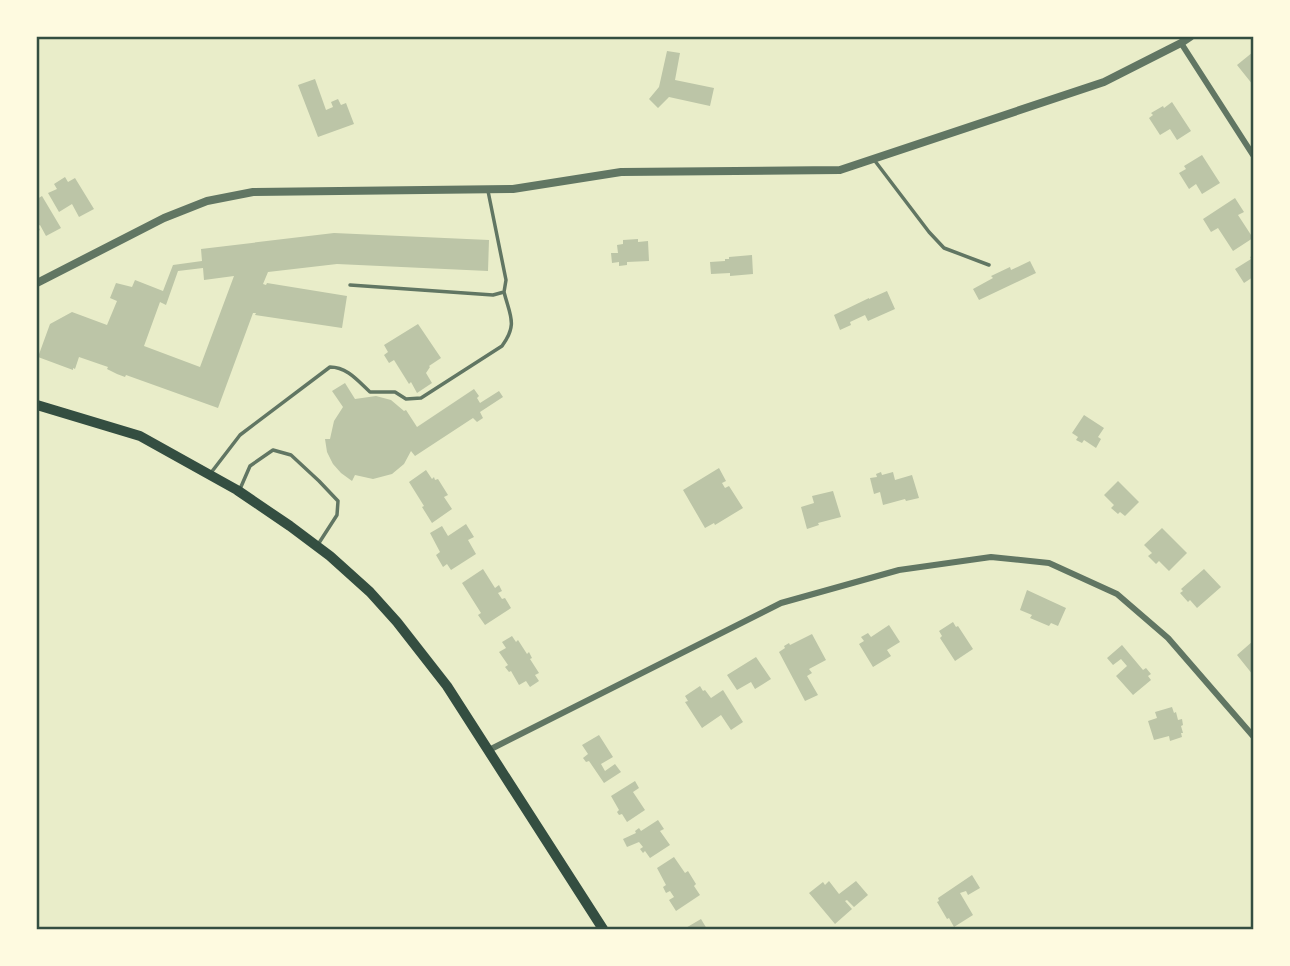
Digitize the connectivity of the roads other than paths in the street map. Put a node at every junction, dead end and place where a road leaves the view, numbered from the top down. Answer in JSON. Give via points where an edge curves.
{"nodes":[{"id":1,"x":1190,"y":37,"type":"edge"},
{"id":2,"x":1181,"y":43,"type":"junction"},
{"id":3,"x":1253,"y":155,"type":"edge"},
{"id":4,"x":874,"y":159,"type":"junction"},
{"id":5,"x":487,"y":189,"type":"junction"},
{"id":6,"x":989,"y":265,"type":"dead end"},
{"id":7,"x":37,"y":283,"type":"edge"},
{"id":8,"x":350,"y":285,"type":"dead end"},
{"id":9,"x":504,"y":292,"type":"junction"},
{"id":10,"x":37,"y":405,"type":"edge"},
{"id":11,"x":210,"y":475,"type":"junction"},
{"id":12,"x":239,"y":491,"type":"junction"},
{"id":13,"x":316,"y":546,"type":"junction"},
{"id":14,"x":1253,"y":736,"type":"edge"},
{"id":15,"x":489,"y":750,"type":"junction"},
{"id":16,"x":603,"y":929,"type":"edge"}],
"edges":[{"from":1,"to":2,"type":"street"},
{"from":2,"to":3,"type":"street"},
{"from":2,"to":4,"type":"street","via":[[1104,82]]},
{"from":4,"to":5,"type":"street","via":[[840,170],[621,172]]},
{"from":4,"to":6,"type":"lane","via":[[944,248]]},
{"from":5,"to":7,"type":"street","via":[[253,192],[207,201]]},
{"from":5,"to":9,"type":"lane","via":[[506,280]]},
{"from":8,"to":9,"type":"lane"},
{"from":9,"to":11,"type":"lane","via":[[512,322],[502,346],[421,398],[370,392],[348,372],[330,367],[240,436]]},
{"from":10,"to":11,"type":"main road","via":[[140,436]]},
{"from":11,"to":12,"type":"main road"},
{"from":12,"to":13,"type":"main road"},
{"from":12,"to":13,"type":"lane","via":[[250,466],[273,450],[290,455],[338,502],[337,514]]},
{"from":13,"to":15,"type":"main road","via":[[397,622]]},
{"from":14,"to":15,"type":"street","via":[[1168,639],[1117,594],[1049,563],[991,557],[899,570],[781,603]]},
{"from":15,"to":16,"type":"main road"}]}
